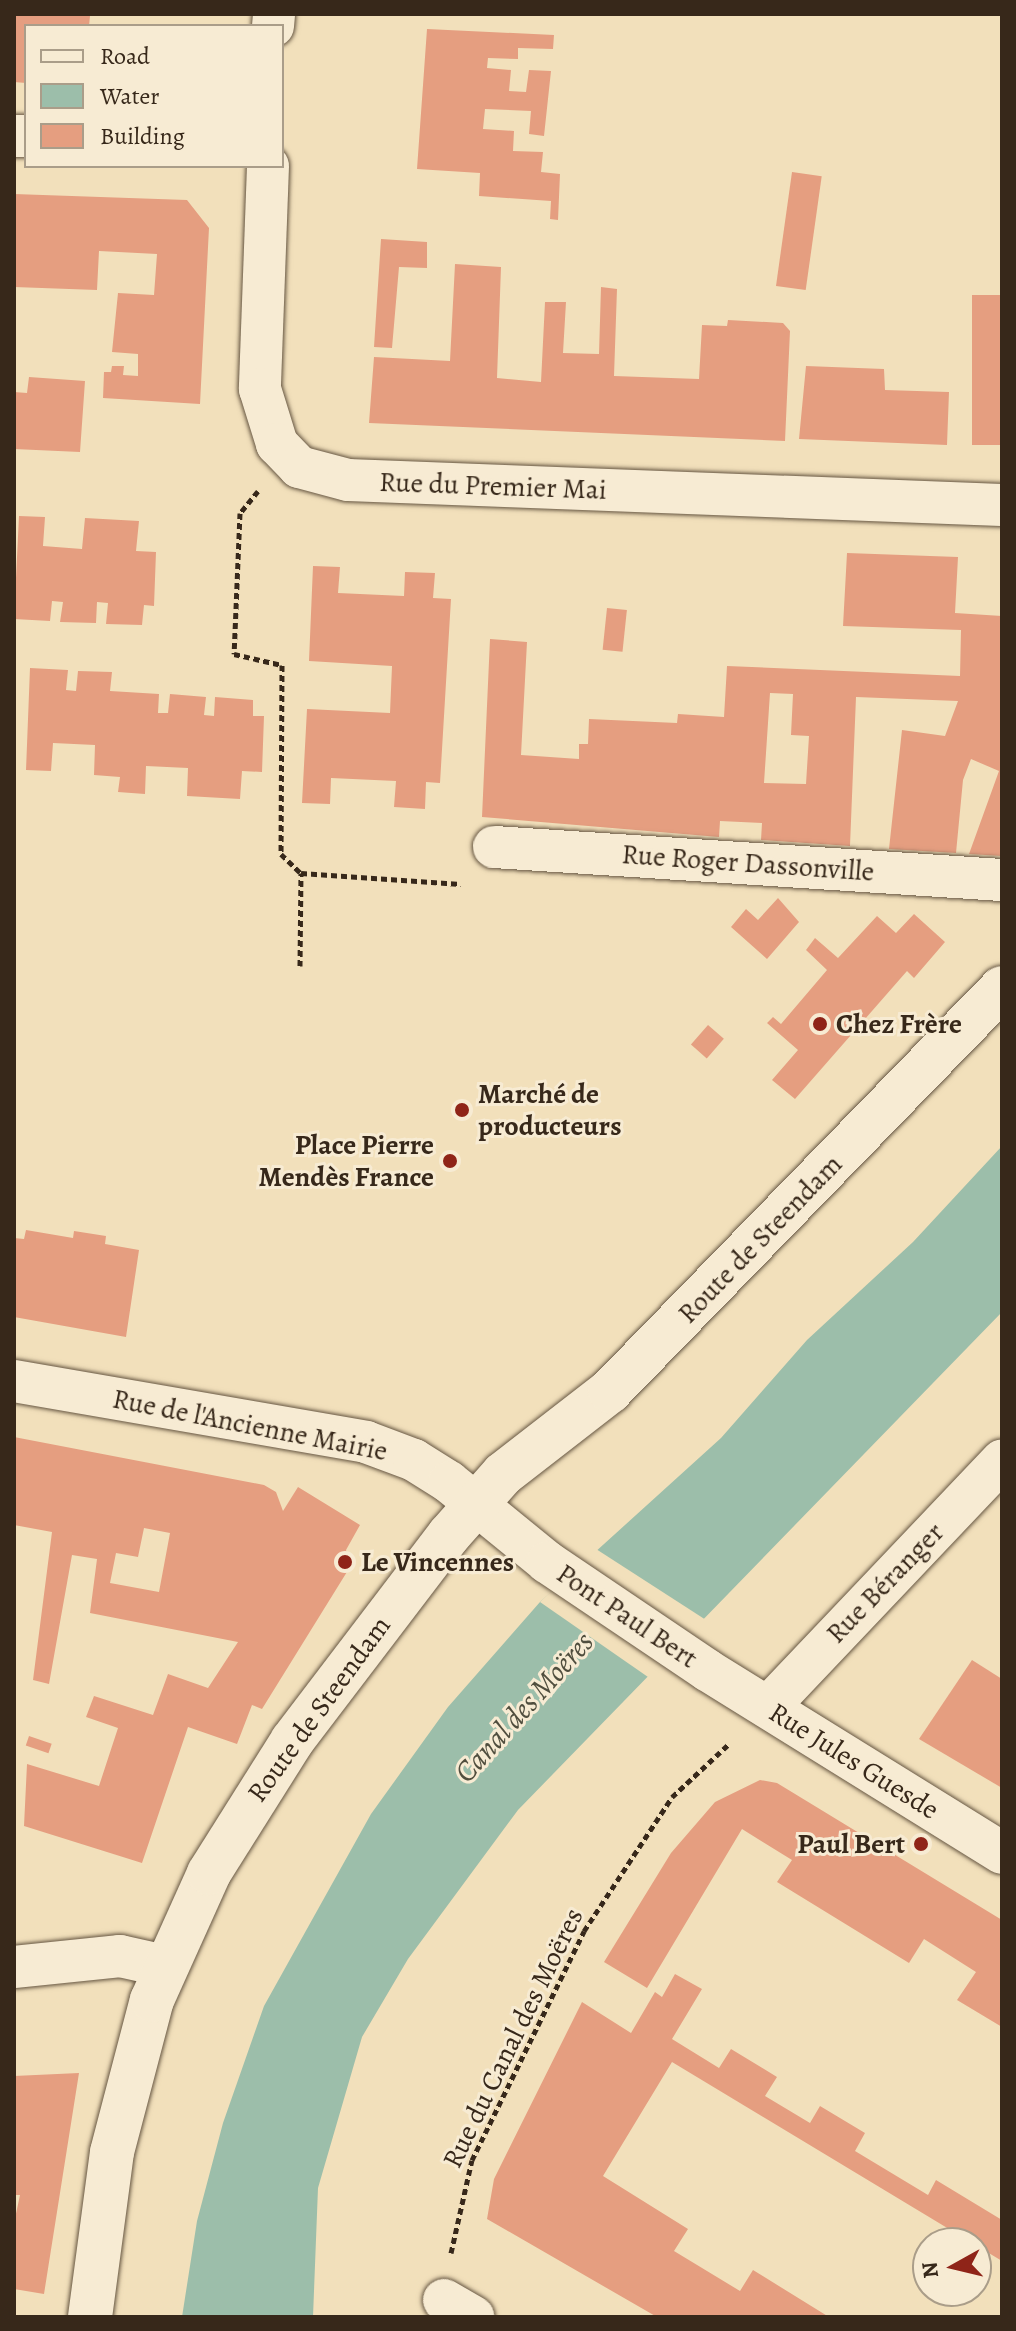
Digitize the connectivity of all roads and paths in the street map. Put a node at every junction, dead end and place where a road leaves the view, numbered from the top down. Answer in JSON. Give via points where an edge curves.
{"nodes":[{"id":1,"x":268,"y":168,"type":"edge"},
{"id":2,"x":286,"y":457,"type":"junction"},
{"id":3,"x":1002,"y":505,"type":"edge"},
{"id":4,"x":494,"y":847,"type":"joint"},
{"id":5,"x":301,"y":873,"type":"junction"},
{"id":6,"x":1002,"y":880,"type":"edge"},
{"id":7,"x":300,"y":966,"type":"dead end"},
{"id":8,"x":1002,"y":988,"type":"edge"},
{"id":9,"x":14,"y":1381,"type":"edge"},
{"id":10,"x":1002,"y":1460,"type":"edge"},
{"id":11,"x":475,"y":1503,"type":"junction"},
{"id":12,"x":547,"y":1562,"type":"joint"},
{"id":13,"x":707,"y":1670,"type":"joint"},
{"id":14,"x":768,"y":1707,"type":"junction"},
{"id":15,"x":1002,"y":1853,"type":"edge"},
{"id":16,"x":165,"y":1966,"type":"junction"},
{"id":17,"x":14,"y":1967,"type":"edge"},
{"id":18,"x":458,"y":2308,"type":"edge"},
{"id":19,"x":90,"y":2317,"type":"edge"}],
"edges":[{"from":1,"to":2,"type":"street","via":[[260,389],[269,427]]},
{"from":2,"to":3,"type":"street","name":"Rue du Premier Mai","via":[[313,473],[348,480]]},
{"from":2,"to":5,"type":"path","via":[[240,513],[234,654],[282,665],[281,854]]},
{"from":4,"to":5,"type":"path","via":[[475,885]]},
{"from":4,"to":6,"type":"street","name":"Rue Roger Dassonville"},
{"from":5,"to":7,"type":"path"},
{"from":8,"to":11,"type":"street","name":"Route de Steendam","via":[[626,1376],[524,1455]]},
{"from":9,"to":11,"type":"street","name":"Rue de l'Ancienne Mairie","via":[[366,1442],[433,1471]]},
{"from":10,"to":14,"type":"street","name":"Rue Béranger"},
{"from":11,"to":12,"type":"street","name":"Rue de l'Ancienne Mairie"},
{"from":11,"to":16,"type":"street","name":"Route de Steendam","via":[[277,1763],[209,1873]]},
{"from":12,"to":13,"type":"street","name":"Pont Paul Bert"},
{"from":13,"to":14,"type":"street","name":"Rue Jules Guesde"},
{"from":14,"to":15,"type":"street","name":"Rue Jules Guesde"},
{"from":14,"to":18,"type":"path","name":"Rue du Canal des Moëres","via":[[672,1797],[584,1931],[472,2160],[459,2204]]},
{"from":16,"to":17,"type":"street","via":[[120,1956]]},
{"from":16,"to":19,"type":"street","name":"Route de Steendam","via":[[132,2063],[112,2152]]}]}
